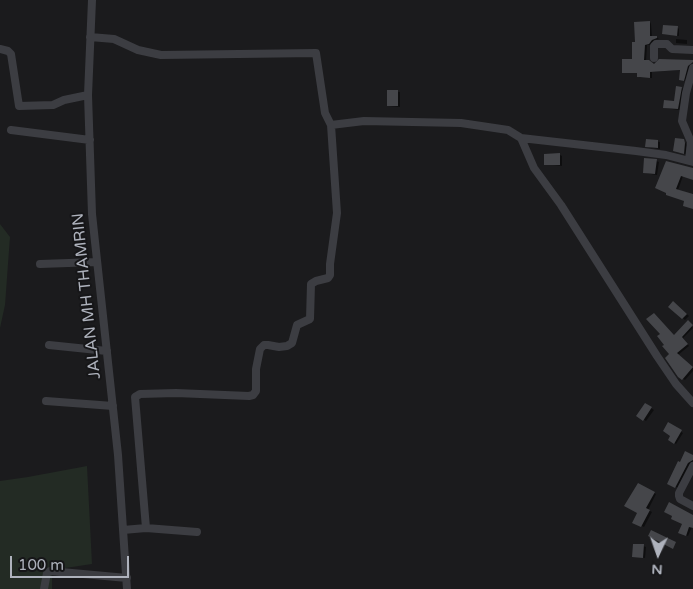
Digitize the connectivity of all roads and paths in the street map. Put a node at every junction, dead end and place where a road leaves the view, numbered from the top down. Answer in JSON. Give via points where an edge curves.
{"nodes":[{"id":1,"x":92,"y":0,"type":"edge"},
{"id":2,"x":90,"y":37,"type":"junction"},
{"id":3,"x":0,"y":49,"type":"edge"},
{"id":4,"x":693,"y":50,"type":"edge"},
{"id":5,"x":654,"y":58,"type":"dead end"},
{"id":6,"x":693,"y":68,"type":"edge"},
{"id":7,"x":88,"y":95,"type":"junction"},
{"id":8,"x":331,"y":125,"type":"junction"},
{"id":9,"x":11,"y":130,"type":"dead end"},
{"id":10,"x":521,"y":138,"type":"junction"},
{"id":11,"x":90,"y":140,"type":"junction"},
{"id":12,"x":691,"y":161,"type":"edge"},
{"id":13,"x":97,"y":262,"type":"junction"},
{"id":14,"x":40,"y":264,"type":"dead end"},
{"id":15,"x":49,"y":345,"type":"dead end"},
{"id":16,"x":107,"y":351,"type":"junction"},
{"id":17,"x":46,"y":401,"type":"dead end"},
{"id":18,"x":693,"y":403,"type":"edge"},
{"id":19,"x":113,"y":406,"type":"junction"},
{"id":20,"x":693,"y":466,"type":"edge"},
{"id":21,"x":693,"y":506,"type":"edge"},
{"id":22,"x":146,"y":528,"type":"junction"},
{"id":23,"x":123,"y":530,"type":"junction"},
{"id":24,"x":197,"y":532,"type":"dead end"},
{"id":25,"x":127,"y":578,"type":"junction"},
{"id":26,"x":44,"y":589,"type":"edge"},
{"id":27,"x":127,"y":589,"type":"edge"}],
"edges":[{"from":1,"to":2,"type":"street","name":"JALAN MH THAMRIN"},
{"from":2,"to":7,"type":"street","name":"JALAN MH THAMRIN"},
{"from":2,"to":8,"type":"street","via":[[114,38],[138,50],[161,55],[316,52],[325,113]]},
{"from":3,"to":7,"type":"street","via":[[11,52],[19,106],[53,105]]},
{"from":4,"to":5,"type":"street","via":[[656,44]]},
{"from":6,"to":12,"type":"street","via":[[682,121],[690,142]]},
{"from":7,"to":11,"type":"street","name":"JALAN MH THAMRIN"},
{"from":8,"to":10,"type":"street","via":[[364,121],[461,123],[508,130]]},
{"from":8,"to":22,"type":"street","via":[[338,213],[330,275],[311,284],[310,319],[297,325],[292,343],[287,346],[260,348],[256,391],[249,396],[176,393],[140,394],[135,397]]},
{"from":9,"to":11,"type":"street"},
{"from":10,"to":12,"type":"street","via":[[636,151]]},
{"from":10,"to":18,"type":"street","via":[[534,168],[657,356]]},
{"from":11,"to":13,"type":"street","name":"JALAN MH THAMRIN"},
{"from":13,"to":14,"type":"street"},
{"from":13,"to":16,"type":"street","name":"JALAN MH THAMRIN"},
{"from":15,"to":16,"type":"street"},
{"from":16,"to":19,"type":"street","name":"JALAN MH THAMRIN"},
{"from":17,"to":19,"type":"street"},
{"from":19,"to":23,"type":"street","name":"JALAN MH THAMRIN"},
{"from":20,"to":21,"type":"street","via":[[679,492],[680,499]]},
{"from":22,"to":23,"type":"street"},
{"from":22,"to":24,"type":"street"},
{"from":23,"to":25,"type":"street","name":"JALAN MH THAMRIN"},
{"from":25,"to":26,"type":"street","via":[[50,571]]},
{"from":25,"to":27,"type":"street","name":"JALAN MH THAMRIN"}]}
